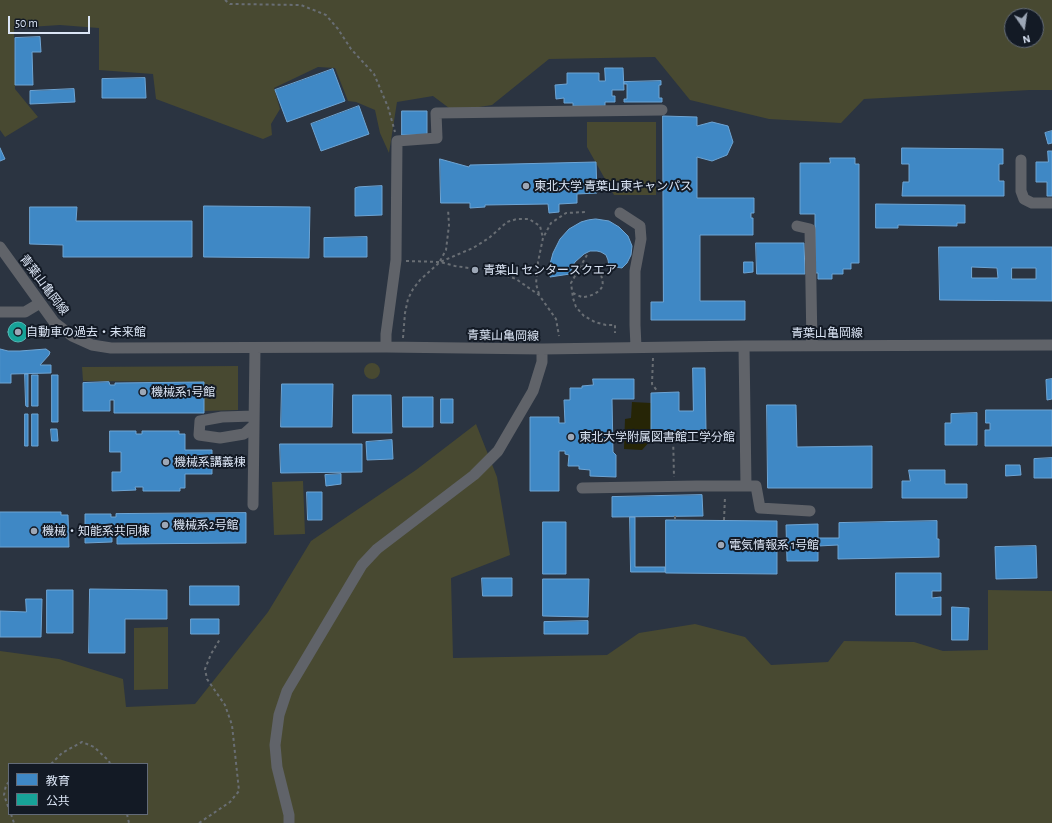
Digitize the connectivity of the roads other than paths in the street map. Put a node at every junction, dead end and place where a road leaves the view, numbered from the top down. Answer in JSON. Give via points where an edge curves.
{"nodes":[{"id":1,"x":662,"y":110,"type":"dead end"},
{"id":2,"x":1021,"y":160,"type":"dead end"},
{"id":3,"x":1052,"y":203,"type":"edge"},
{"id":4,"x":620,"y":213,"type":"dead end"},
{"id":5,"x":797,"y":226,"type":"dead end"},
{"id":6,"x":0,"y":247,"type":"edge"},
{"id":7,"x":40,"y":303,"type":"junction"},
{"id":8,"x":0,"y":312,"type":"edge"},
{"id":9,"x":1052,"y":345,"type":"edge"},
{"id":10,"x":744,"y":346,"type":"junction"},
{"id":11,"x":812,"y":346,"type":"junction"},
{"id":12,"x":386,"y":347,"type":"junction"},
{"id":13,"x":636,"y":347,"type":"junction"},
{"id":14,"x":255,"y":348,"type":"junction"},
{"id":15,"x":542,"y":349,"type":"junction"},
{"id":16,"x":746,"y":486,"type":"junction"},
{"id":17,"x":582,"y":488,"type":"dead end"},
{"id":18,"x":253,"y":505,"type":"dead end"},
{"id":19,"x":810,"y":511,"type":"dead end"},
{"id":20,"x":289,"y":823,"type":"edge"}],
"edges":[{"from":1,"to":12,"type":"street","via":[[436,113],[437,138],[397,141],[396,260]]},
{"from":2,"to":3,"type":"street","via":[[1021,191],[1024,199],[1032,203]]},
{"from":4,"to":13,"type":"street","via":[[640,226],[641,238],[635,271]]},
{"from":5,"to":11,"type":"street","via":[[810,229]]},
{"from":6,"to":7,"type":"street","name":"青葉山亀岡線"},
{"from":7,"to":8,"type":"street","via":[[25,312]]},
{"from":7,"to":14,"type":"street","name":"青葉山亀岡線","via":[[54,322],[72,336],[92,345],[111,348]]},
{"from":9,"to":11,"type":"street","name":"青葉山亀岡線"},
{"from":10,"to":11,"type":"street","name":"青葉山亀岡線"},
{"from":10,"to":13,"type":"street","name":"青葉山亀岡線"},
{"from":10,"to":16,"type":"street"},
{"from":12,"to":14,"type":"street","name":"青葉山亀岡線"},
{"from":12,"to":15,"type":"street","name":"青葉山亀岡線"},
{"from":13,"to":15,"type":"street","name":"青葉山亀岡線"},
{"from":14,"to":18,"type":"street"},
{"from":15,"to":20,"type":"street","via":[[542,362],[533,391],[498,451],[474,475],[377,549],[362,566],[287,691],[279,715],[275,745]]},
{"from":16,"to":17,"type":"street"},
{"from":16,"to":19,"type":"street","via":[[756,486],[760,508]]}]}
